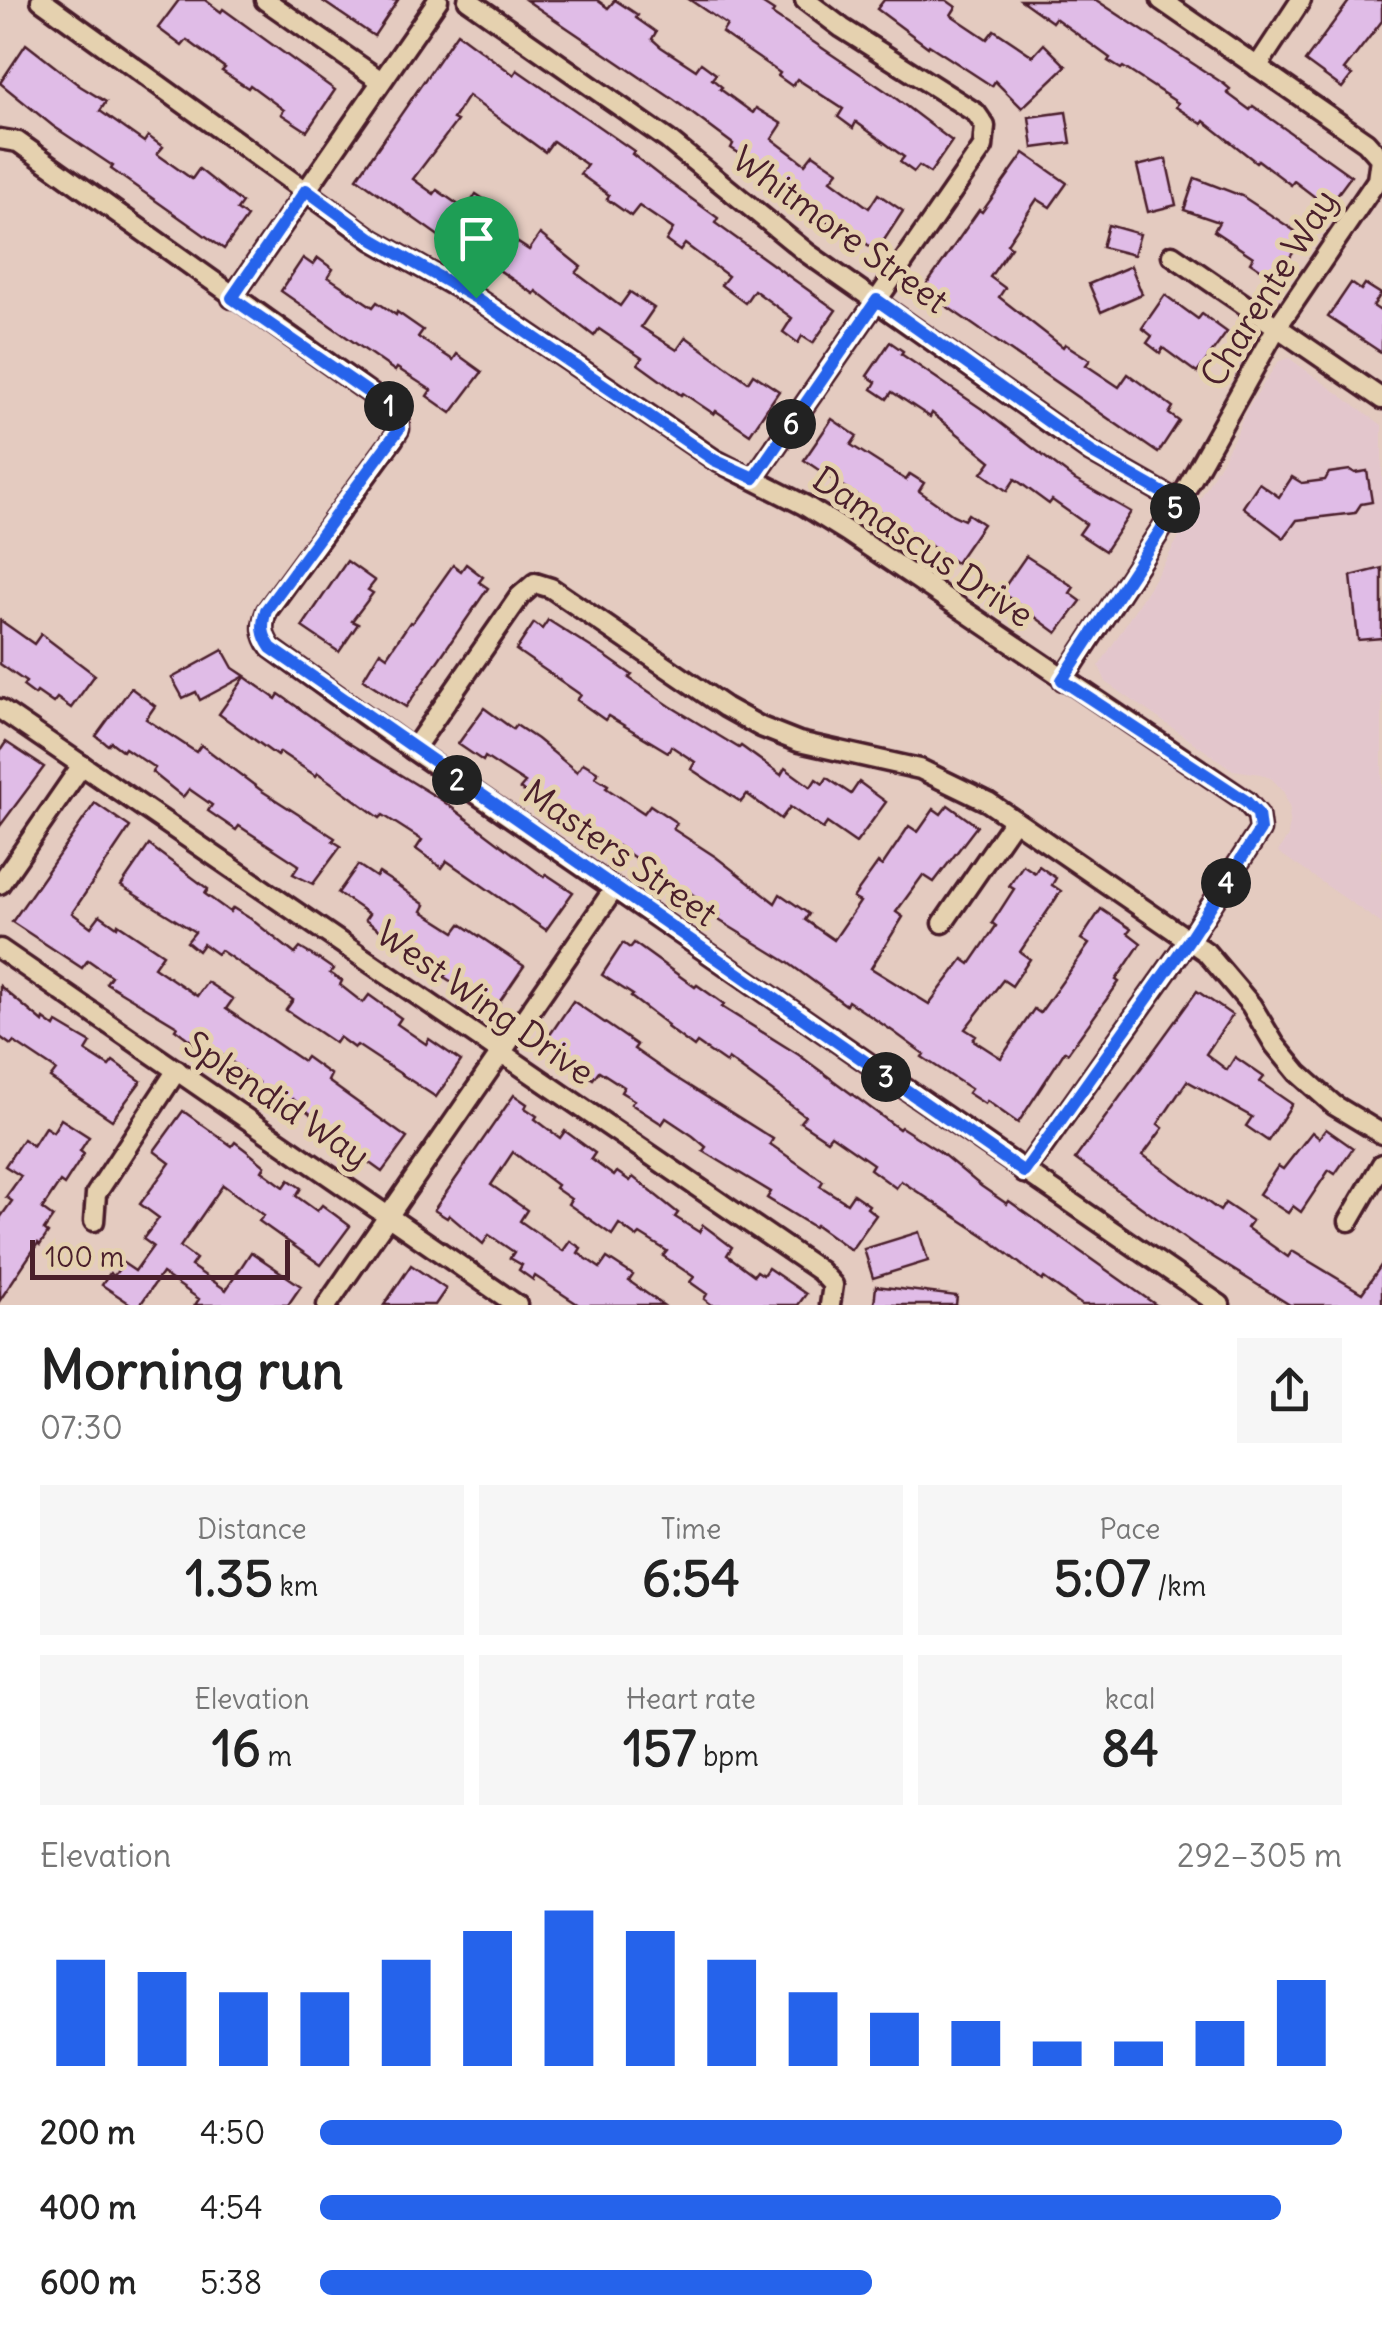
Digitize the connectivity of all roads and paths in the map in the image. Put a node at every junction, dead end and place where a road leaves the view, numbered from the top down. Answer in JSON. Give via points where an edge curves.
{"nodes":[{"id":1,"x":41,"y":0,"type":"edge"},
{"id":2,"x":266,"y":0,"type":"edge"},
{"id":3,"x":438,"y":0,"type":"edge"},
{"id":4,"x":468,"y":0,"type":"edge"},
{"id":5,"x":804,"y":0,"type":"edge"},
{"id":6,"x":1161,"y":0,"type":"edge"},
{"id":7,"x":1301,"y":0,"type":"edge"},
{"id":8,"x":1256,"y":67,"type":"junction"},
{"id":9,"x":381,"y":82,"type":"junction"},
{"id":10,"x":0,"y":139,"type":"edge"},
{"id":11,"x":306,"y":190,"type":"junction"},
{"id":12,"x":1172,"y":254,"type":"dead end"},
{"id":13,"x":232,"y":298,"type":"junction"},
{"id":14,"x":877,"y":300,"type":"junction"},
{"id":15,"x":1277,"y":327,"type":"junction"},
{"id":16,"x":1382,"y":399,"type":"edge"},
{"id":17,"x":754,"y":478,"type":"junction"},
{"id":18,"x":1179,"y":502,"type":"junction"},
{"id":19,"x":1062,"y":680,"type":"junction"},
{"id":20,"x":0,"y":709,"type":"edge"},
{"id":21,"x":413,"y":750,"type":"junction"},
{"id":22,"x":82,"y":765,"type":"junction"},
{"id":23,"x":1014,"y":820,"type":"junction"},
{"id":24,"x":0,"y":884,"type":"edge"},
{"id":25,"x":614,"y":889,"type":"junction"},
{"id":26,"x":943,"y":923,"type":"dead end"},
{"id":27,"x":1188,"y":941,"type":"junction"},
{"id":28,"x":0,"y":949,"type":"edge"},
{"id":29,"x":500,"y":1054,"type":"junction"},
{"id":30,"x":177,"y":1070,"type":"junction"},
{"id":31,"x":1382,"y":1134,"type":"edge"},
{"id":32,"x":1382,"y":1164,"type":"edge"},
{"id":33,"x":1024,"y":1172,"type":"junction"},
{"id":34,"x":389,"y":1216,"type":"junction"},
{"id":35,"x":94,"y":1221,"type":"dead end"},
{"id":36,"x":1349,"y":1221,"type":"dead end"},
{"id":37,"x":327,"y":1305,"type":"edge"},
{"id":38,"x":517,"y":1305,"type":"edge"},
{"id":39,"x":830,"y":1305,"type":"edge"},
{"id":40,"x":1220,"y":1305,"type":"edge"}],
"edges":[{"from":1,"to":11,"type":"street","name":"Damascus Drive"},
{"from":2,"to":9,"type":"street"},
{"from":3,"to":9,"type":"street"},
{"from":4,"to":14,"type":"street","name":"Whitmore Street","via":[[668,140],[774,228]]},
{"from":5,"to":14,"type":"street","via":[[976,112],[985,126],[982,147]]},
{"from":6,"to":8,"type":"street","name":"Charente Way"},
{"from":7,"to":8,"type":"street"},
{"from":8,"to":15,"type":"street","name":"Charente Way","via":[[1380,158],[1377,180]]},
{"from":9,"to":11,"type":"street"},
{"from":10,"to":13,"type":"street","name":"Masters Street","via":[[18,142]]},
{"from":11,"to":13,"type":"street"},
{"from":11,"to":17,"type":"street","name":"Damascus Drive","via":[[714,460]]},
{"from":12,"to":15,"type":"street"},
{"from":13,"to":21,"type":"street","name":"Masters Street","via":[[398,413],[399,429],[262,623],[271,648]]},
{"from":14,"to":17,"type":"street"},
{"from":14,"to":18,"type":"street","name":"Whitmore Street","via":[[1091,452]]},
{"from":15,"to":16,"type":"street"},
{"from":15,"to":18,"type":"street","name":"Charente Way"},
{"from":17,"to":19,"type":"street","name":"Damascus Drive","via":[[846,531]]},
{"from":18,"to":19,"type":"street","name":"Charente Way"},
{"from":19,"to":27,"type":"street","name":"Damascus Drive","via":[[1258,814],[1260,830]]},
{"from":20,"to":22,"type":"street","name":"West Wing Drive"},
{"from":21,"to":23,"type":"street","via":[[534,583],[761,727],[920,769]]},
{"from":21,"to":25,"type":"street","name":"Masters Street"},
{"from":22,"to":24,"type":"street"},
{"from":22,"to":29,"type":"street","name":"West Wing Drive"},
{"from":23,"to":26,"type":"street"},
{"from":23,"to":27,"type":"street"},
{"from":25,"to":29,"type":"street"},
{"from":25,"to":33,"type":"street","name":"Masters Street"},
{"from":27,"to":31,"type":"street","via":[[1230,978],[1306,1082]]},
{"from":27,"to":33,"type":"street","name":"Damascus Drive"},
{"from":28,"to":30,"type":"street","name":"Splendid Way"},
{"from":29,"to":34,"type":"street"},
{"from":29,"to":39,"type":"street","name":"West Wing Drive","via":[[820,1271],[833,1284]]},
{"from":30,"to":34,"type":"street","name":"Splendid Way"},
{"from":30,"to":35,"type":"street","via":[[96,1194]]},
{"from":32,"to":36,"type":"street"},
{"from":33,"to":40,"type":"street","name":"Masters Street"},
{"from":34,"to":37,"type":"street"},
{"from":34,"to":38,"type":"street","name":"Splendid Way"}]}
